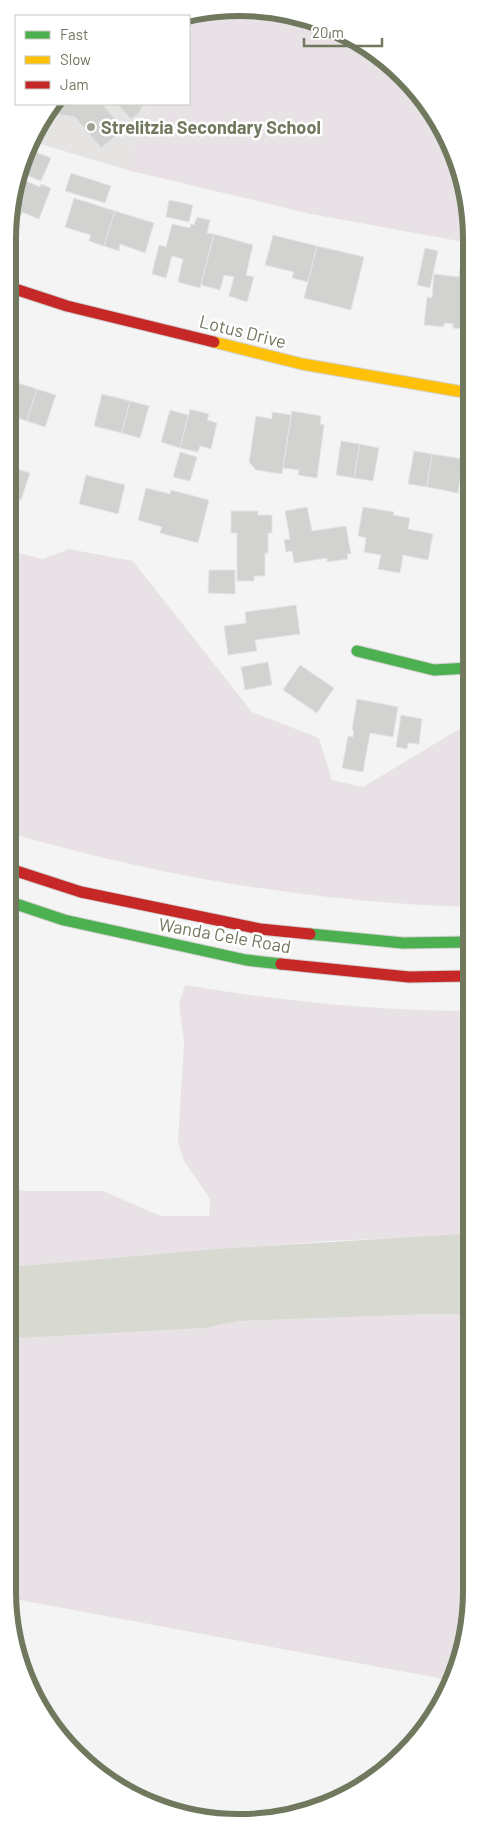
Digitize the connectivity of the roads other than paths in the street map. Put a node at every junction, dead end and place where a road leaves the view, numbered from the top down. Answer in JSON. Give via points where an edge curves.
{"nodes":[{"id":1,"x":16,"y":289,"type":"edge"},
{"id":2,"x":463,"y":392,"type":"edge"},
{"id":3,"x":357,"y":651,"type":"dead end"},
{"id":4,"x":463,"y":668,"type":"edge"},
{"id":5,"x":16,"y":871,"type":"edge"},
{"id":6,"x":16,"y":904,"type":"edge"},
{"id":7,"x":463,"y":942,"type":"edge"},
{"id":8,"x":463,"y":976,"type":"edge"}],
"edges":[{"from":1,"to":2,"type":"street","name":"Lotus Drive","via":[[67,306],[302,364]]},
{"from":3,"to":4,"type":"street","via":[[434,670]]},
{"from":5,"to":7,"type":"street","name":"Wanda Cele Road","via":[[82,892],[260,929],[403,942]]},
{"from":6,"to":8,"type":"street","name":"Wanda Cele Road","via":[[64,920],[246,960],[409,977]]}]}
